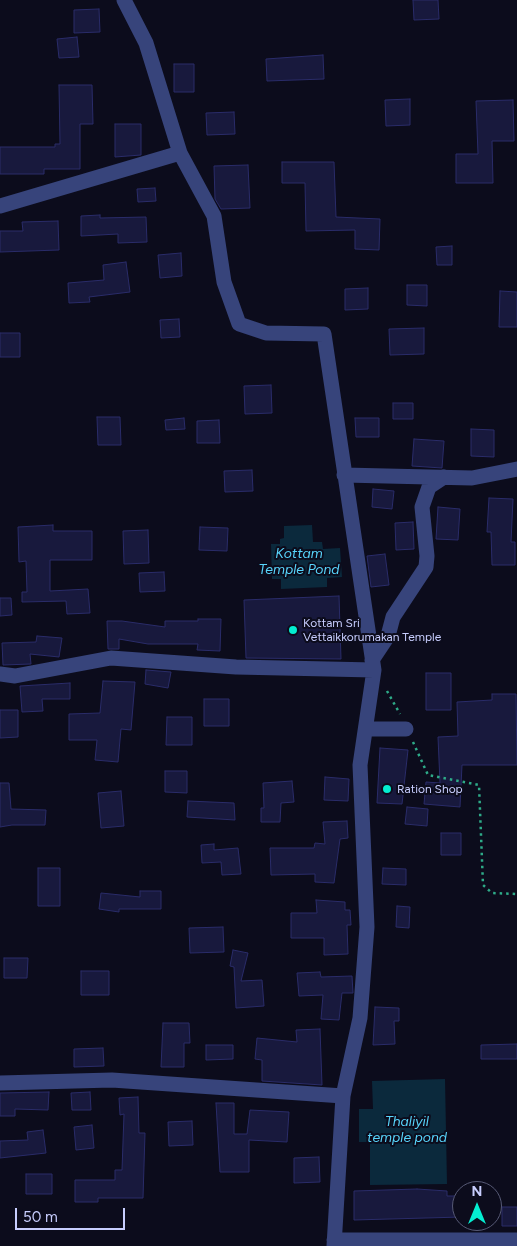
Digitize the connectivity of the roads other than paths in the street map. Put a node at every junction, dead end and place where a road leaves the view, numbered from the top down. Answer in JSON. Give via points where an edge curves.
{"nodes":[{"id":1,"x":124,"y":0,"type":"edge"},
{"id":2,"x":180,"y":153,"type":"junction"},
{"id":3,"x":0,"y":206,"type":"edge"},
{"id":4,"x":517,"y":469,"type":"edge"},
{"id":5,"x":344,"y":475,"type":"junction"},
{"id":6,"x":444,"y":477,"type":"junction"},
{"id":7,"x":373,"y":665,"type":"junction"},
{"id":8,"x":0,"y":674,"type":"edge"},
{"id":9,"x":366,"y":728,"type":"junction"},
{"id":10,"x":406,"y":728,"type":"road end"},
{"id":11,"x":0,"y":1083,"type":"edge"},
{"id":12,"x":343,"y":1096,"type":"junction"},
{"id":13,"x":517,"y":1240,"type":"edge"},
{"id":14,"x":334,"y":1243,"type":"edge"}],
"edges":[{"from":1,"to":2,"type":"street","via":[[146,43]]},
{"from":2,"to":3,"type":"street"},
{"from":2,"to":5,"type":"street","via":[[214,216],[224,282],[239,324],[266,333],[324,334]]},
{"from":4,"to":6,"type":"street","via":[[472,478]]},
{"from":5,"to":6,"type":"street"},
{"from":5,"to":7,"type":"street"},
{"from":6,"to":7,"type":"street","via":[[429,487],[422,507],[426,567],[393,617],[388,636]]},
{"from":7,"to":8,"type":"street","via":[[236,667],[111,658],[15,676]]},
{"from":7,"to":9,"type":"street"},
{"from":9,"to":10,"type":"street"},
{"from":9,"to":12,"type":"street","via":[[360,765],[367,927],[360,1018]]},
{"from":11,"to":12,"type":"street","via":[[112,1080]]},
{"from":12,"to":14,"type":"street"},
{"from":13,"to":14,"type":"street"}]}
